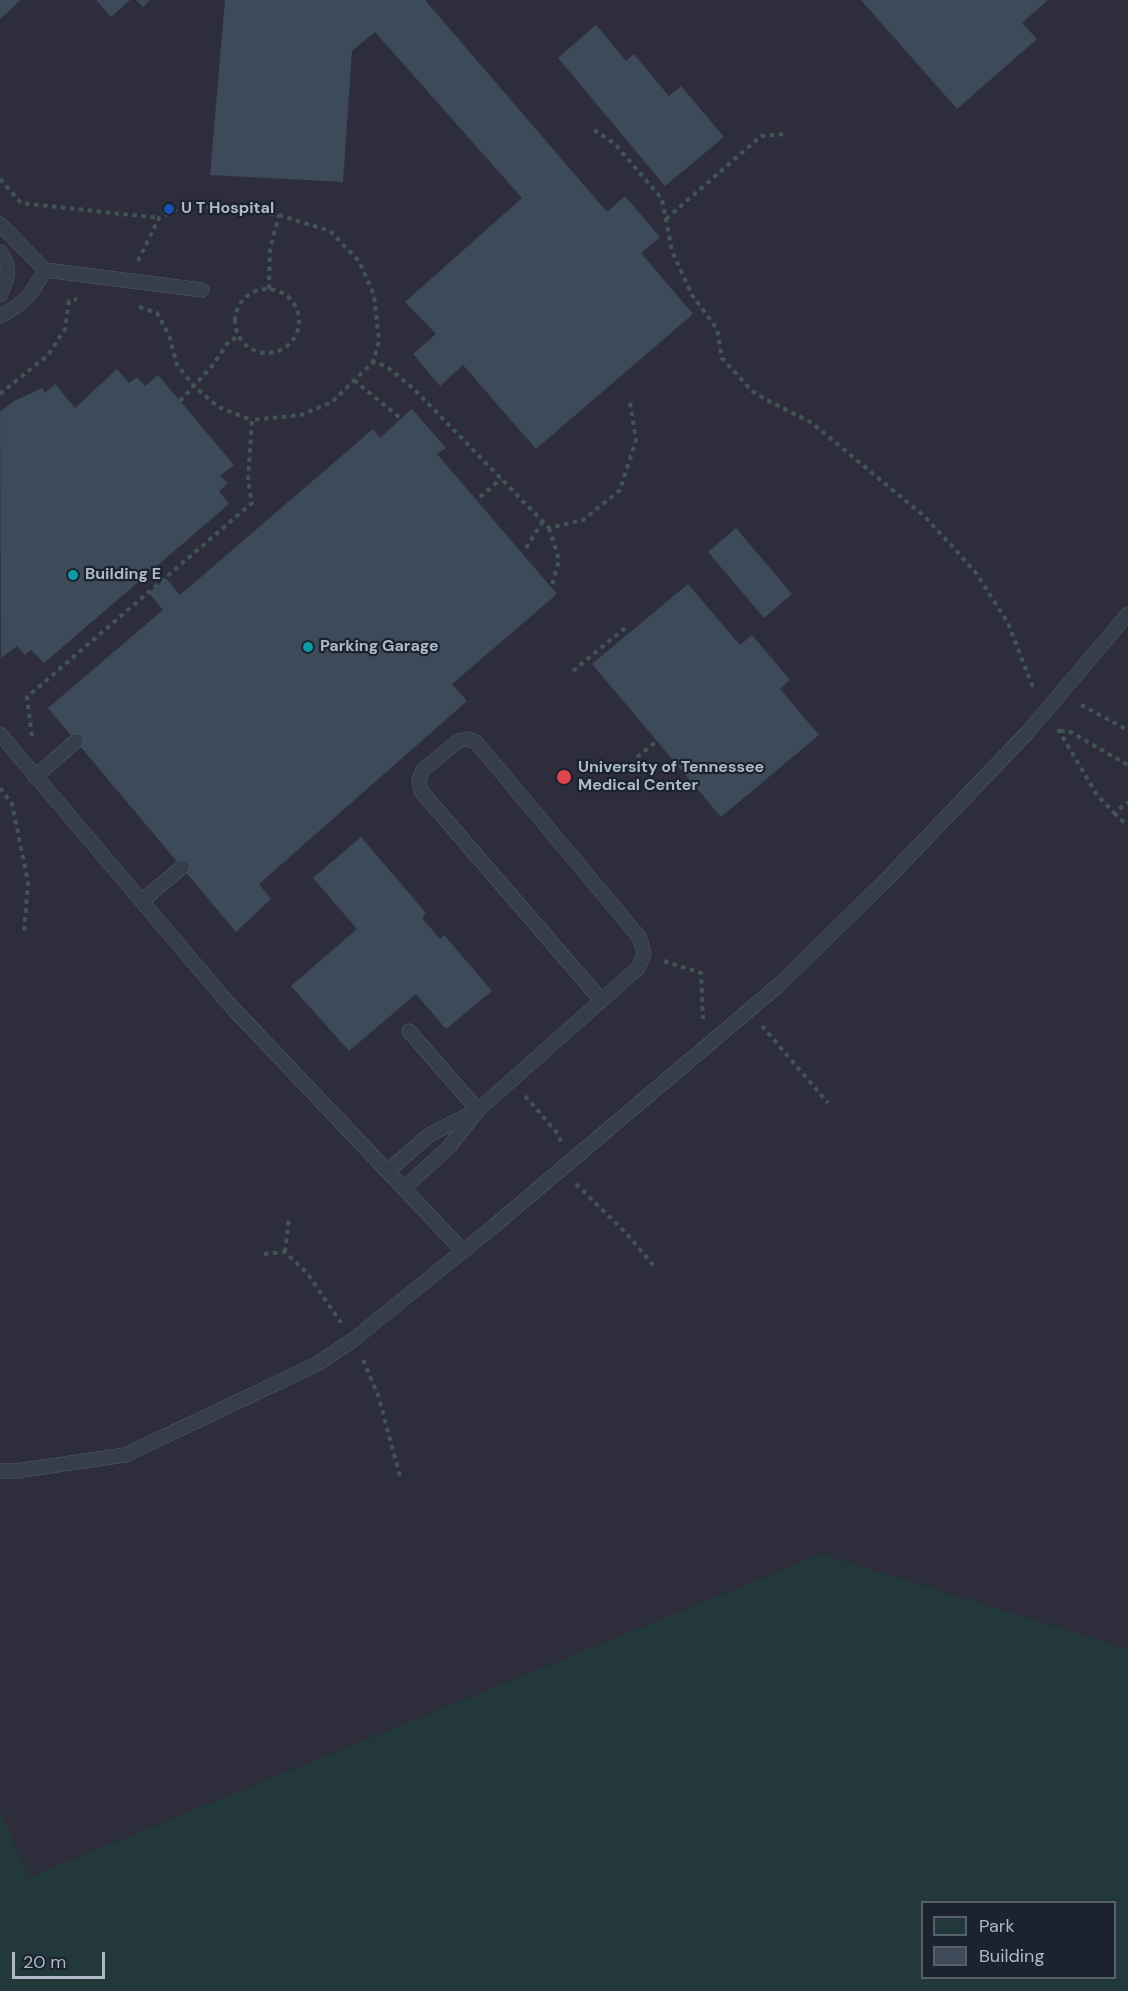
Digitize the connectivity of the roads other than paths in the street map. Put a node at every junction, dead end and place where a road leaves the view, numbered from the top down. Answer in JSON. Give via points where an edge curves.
{"nodes":[{"id":1,"x":0,"y":224,"type":"edge"},
{"id":2,"x":0,"y":252,"type":"edge"},
{"id":3,"x":45,"y":270,"type":"junction"},
{"id":4,"x":202,"y":290,"type":"dead end"},
{"id":5,"x":0,"y":295,"type":"edge"},
{"id":6,"x":0,"y":316,"type":"edge"},
{"id":7,"x":1128,"y":614,"type":"edge"},
{"id":8,"x":0,"y":734,"type":"edge"},
{"id":9,"x":76,"y":741,"type":"dead end"},
{"id":10,"x":35,"y":777,"type":"junction"},
{"id":11,"x":182,"y":867,"type":"dead end"},
{"id":12,"x":142,"y":901,"type":"junction"},
{"id":13,"x":601,"y":1000,"type":"junction"},
{"id":14,"x":408,"y":1030,"type":"dead end"},
{"id":15,"x":478,"y":1110,"type":"junction"},
{"id":16,"x":388,"y":1171,"type":"junction"},
{"id":17,"x":404,"y":1188,"type":"junction"},
{"id":18,"x":463,"y":1251,"type":"junction"},
{"id":19,"x":0,"y":1470,"type":"edge"}],
"edges":[{"from":1,"to":3,"type":"lane"},
{"from":2,"to":5,"type":"lane","via":[[7,261],[8,279]]},
{"from":3,"to":4,"type":"lane"},
{"from":3,"to":6,"type":"lane","via":[[19,306]]},
{"from":7,"to":18,"type":"lane","via":[[1027,733],[780,984]]},
{"from":8,"to":10,"type":"lane"},
{"from":9,"to":10,"type":"lane"},
{"from":10,"to":12,"type":"lane"},
{"from":11,"to":12,"type":"lane"},
{"from":12,"to":16,"type":"lane","via":[[229,1004]]},
{"from":13,"to":13,"type":"lane","via":[[421,791],[419,780],[423,770],[458,741],[476,742],[640,938],[644,954],[638,968]]},
{"from":13,"to":15,"type":"lane"},
{"from":14,"to":15,"type":"lane"},
{"from":15,"to":16,"type":"lane","via":[[429,1135]]},
{"from":15,"to":17,"type":"lane","via":[[448,1148]]},
{"from":16,"to":17,"type":"lane"},
{"from":17,"to":18,"type":"lane"},
{"from":18,"to":19,"type":"lane","via":[[353,1340],[288,1379],[124,1455]]}]}
